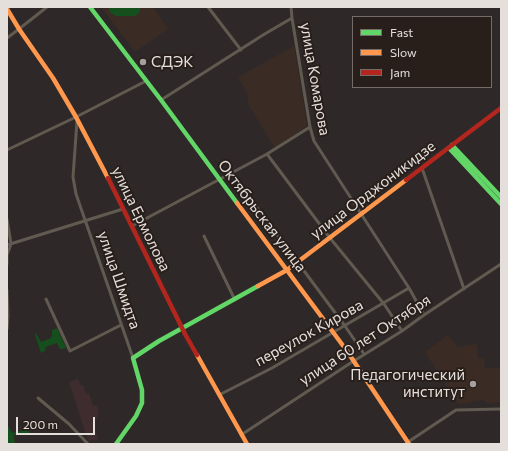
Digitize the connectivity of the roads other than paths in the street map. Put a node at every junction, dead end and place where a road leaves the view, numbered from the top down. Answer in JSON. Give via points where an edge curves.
{"nodes":[{"id":1,"x":47,"y":7,"type":"edge"},
{"id":2,"x":90,"y":7,"type":"edge"},
{"id":3,"x":208,"y":7,"type":"edge"},
{"id":4,"x":291,"y":7,"type":"edge"},
{"id":5,"x":7,"y":9,"type":"edge"},
{"id":6,"x":292,"y":18,"type":"junction"},
{"id":7,"x":20,"y":29,"type":"junction"},
{"id":8,"x":7,"y":38,"type":"edge"},
{"id":9,"x":241,"y":50,"type":"junction"},
{"id":10,"x":146,"y":81,"type":"junction"},
{"id":11,"x":161,"y":100,"type":"junction"},
{"id":12,"x":501,"y":108,"type":"edge"},
{"id":13,"x":76,"y":117,"type":"junction"},
{"id":14,"x":310,"y":127,"type":"junction"},
{"id":15,"x":451,"y":147,"type":"junction"},
{"id":16,"x":7,"y":150,"type":"edge"},
{"id":17,"x":267,"y":154,"type":"junction"},
{"id":18,"x":422,"y":168,"type":"junction"},
{"id":19,"x":232,"y":174,"type":"junction"},
{"id":20,"x":476,"y":174,"type":"junction"},
{"id":21,"x":220,"y":180,"type":"junction"},
{"id":22,"x":501,"y":197,"type":"edge"},
{"id":23,"x":501,"y":204,"type":"edge"},
{"id":24,"x":123,"y":209,"type":"junction"},
{"id":25,"x":360,"y":213,"type":"junction"},
{"id":26,"x":7,"y":219,"type":"edge"},
{"id":27,"x":85,"y":222,"type":"junction"},
{"id":28,"x":132,"y":226,"type":"junction"},
{"id":29,"x":204,"y":236,"type":"dead end"},
{"id":30,"x":330,"y":238,"type":"junction"},
{"id":31,"x":9,"y":245,"type":"edge"},
{"id":32,"x":297,"y":262,"type":"junction"},
{"id":33,"x":7,"y":264,"type":"edge"},
{"id":34,"x":501,"y":264,"type":"edge"},
{"id":35,"x":287,"y":270,"type":"junction"},
{"id":36,"x":409,"y":288,"type":"junction"},
{"id":37,"x":464,"y":289,"type":"junction"},
{"id":38,"x":7,"y":290,"type":"edge"},
{"id":39,"x":46,"y":299,"type":"dead end"},
{"id":40,"x":235,"y":300,"type":"junction"},
{"id":41,"x":384,"y":304,"type":"junction"},
{"id":42,"x":424,"y":315,"type":"junction"},
{"id":43,"x":121,"y":325,"type":"junction"},
{"id":44,"x":345,"y":326,"type":"junction"},
{"id":45,"x":7,"y":329,"type":"edge"},
{"id":46,"x":183,"y":329,"type":"junction"},
{"id":47,"x":402,"y":331,"type":"junction"},
{"id":48,"x":333,"y":332,"type":"junction"},
{"id":49,"x":364,"y":354,"type":"junction"},
{"id":50,"x":133,"y":358,"type":"junction"},
{"id":51,"x":354,"y":360,"type":"junction"},
{"id":52,"x":219,"y":395,"type":"junction"},
{"id":53,"x":38,"y":398,"type":"dead end"},
{"id":54,"x":501,"y":409,"type":"edge"},
{"id":55,"x":242,"y":435,"type":"junction"},
{"id":56,"x":409,"y":443,"type":"edge"},
{"id":57,"x":88,"y":444,"type":"edge"},
{"id":58,"x":116,"y":444,"type":"edge"},
{"id":59,"x":247,"y":444,"type":"edge"}],
"edges":[{"from":1,"to":7,"type":"street"},
{"from":2,"to":10,"type":"street","name":"Октябрьская улица"},
{"from":3,"to":9,"type":"street"},
{"from":4,"to":6,"type":"street","name":"улица Комарова"},
{"from":5,"to":7,"type":"street","name":"улица Ермолова"},
{"from":6,"to":9,"type":"street"},
{"from":6,"to":14,"type":"street","name":"улица Комарова"},
{"from":7,"to":8,"type":"street"},
{"from":7,"to":13,"type":"street","name":"улица Ермолова"},
{"from":9,"to":11,"type":"street"},
{"from":10,"to":11,"type":"street","name":"Октябрьская улица"},
{"from":10,"to":13,"type":"street"},
{"from":11,"to":21,"type":"street","name":"Октябрьская улица"},
{"from":12,"to":15,"type":"street","name":"улица Орджоникидзе"},
{"from":13,"to":16,"type":"street"},
{"from":13,"to":24,"type":"street","name":"улица Ермолова"},
{"from":13,"to":27,"type":"street","name":"улица Шмидта","via":[[74,177],[76,194]]},
{"from":14,"to":17,"type":"street"},
{"from":14,"to":25,"type":"street","name":"улица Комарова","via":[[314,141]]},
{"from":15,"to":18,"type":"street","name":"улица Орджоникидзе"},
{"from":15,"to":20,"type":"street"},
{"from":17,"to":19,"type":"street"},
{"from":17,"to":30,"type":"street"},
{"from":18,"to":25,"type":"street","name":"улица Орджоникидзе"},
{"from":18,"to":37,"type":"street"},
{"from":19,"to":21,"type":"street"},
{"from":19,"to":32,"type":"street"},
{"from":20,"to":22,"type":"street"},
{"from":20,"to":23,"type":"street"},
{"from":21,"to":28,"type":"street"},
{"from":21,"to":35,"type":"street","name":"Октябрьская улица"},
{"from":24,"to":27,"type":"street"},
{"from":24,"to":28,"type":"street","name":"улица Ермолова"},
{"from":25,"to":30,"type":"street","name":"улица Орджоникидзе"},
{"from":25,"to":36,"type":"street","name":"улица Комарова"},
{"from":26,"to":31,"type":"street"},
{"from":27,"to":31,"type":"street"},
{"from":27,"to":43,"type":"street","name":"улица Шмидта"},
{"from":28,"to":46,"type":"street","name":"улица Ермолова"},
{"from":29,"to":40,"type":"street"},
{"from":30,"to":32,"type":"street","name":"улица Орджоникидзе"},
{"from":30,"to":41,"type":"street"},
{"from":31,"to":33,"type":"street"},
{"from":32,"to":35,"type":"street","name":"улица Орджоникидзе"},
{"from":32,"to":44,"type":"street"},
{"from":34,"to":37,"type":"street","name":"улица 60 лет Октября"},
{"from":35,"to":40,"type":"street","name":"улица Орджоникидзе"},
{"from":35,"to":48,"type":"street","name":"Октябрьская улица"},
{"from":36,"to":41,"type":"street","name":"переулок Кирова"},
{"from":36,"to":42,"type":"street","name":"улица Комарова"},
{"from":37,"to":42,"type":"street","name":"улица 60 лет Октября"},
{"from":38,"to":45,"type":"street"},
{"from":39,"to":43,"type":"street","via":[[70,351]]},
{"from":40,"to":46,"type":"street","name":"улица Орджоникидзе"},
{"from":41,"to":44,"type":"street","name":"переулок Кирова"},
{"from":41,"to":47,"type":"street"},
{"from":42,"to":47,"type":"street","name":"улица 60 лет Октября"},
{"from":43,"to":50,"type":"street","name":"улица Шмидта"},
{"from":44,"to":48,"type":"street","name":"переулок Кирова"},
{"from":44,"to":49,"type":"street"},
{"from":46,"to":50,"type":"street","name":"улица Орджоникидзе"},
{"from":46,"to":52,"type":"street","name":"улица Ермолова"},
{"from":47,"to":49,"type":"street","name":"улица 60 лет Октября"},
{"from":48,"to":51,"type":"street","name":"Октябрьская улица"},
{"from":48,"to":52,"type":"street","name":"переулок Кирова","via":[[272,368]]},
{"from":49,"to":51,"type":"street","name":"улица 60 лет Октября"},
{"from":50,"to":58,"type":"street","name":"улица Шмидта","via":[[142,390],[142,403]]},
{"from":51,"to":55,"type":"street","name":"улица 60 лет Октября"},
{"from":51,"to":56,"type":"street","name":"Октябрьская улица"},
{"from":52,"to":55,"type":"street","name":"улица Ермолова"},
{"from":53,"to":57,"type":"street"},
{"from":54,"to":56,"type":"street","via":[[456,410]]},
{"from":55,"to":59,"type":"street","name":"улица Ермолова"}]}
